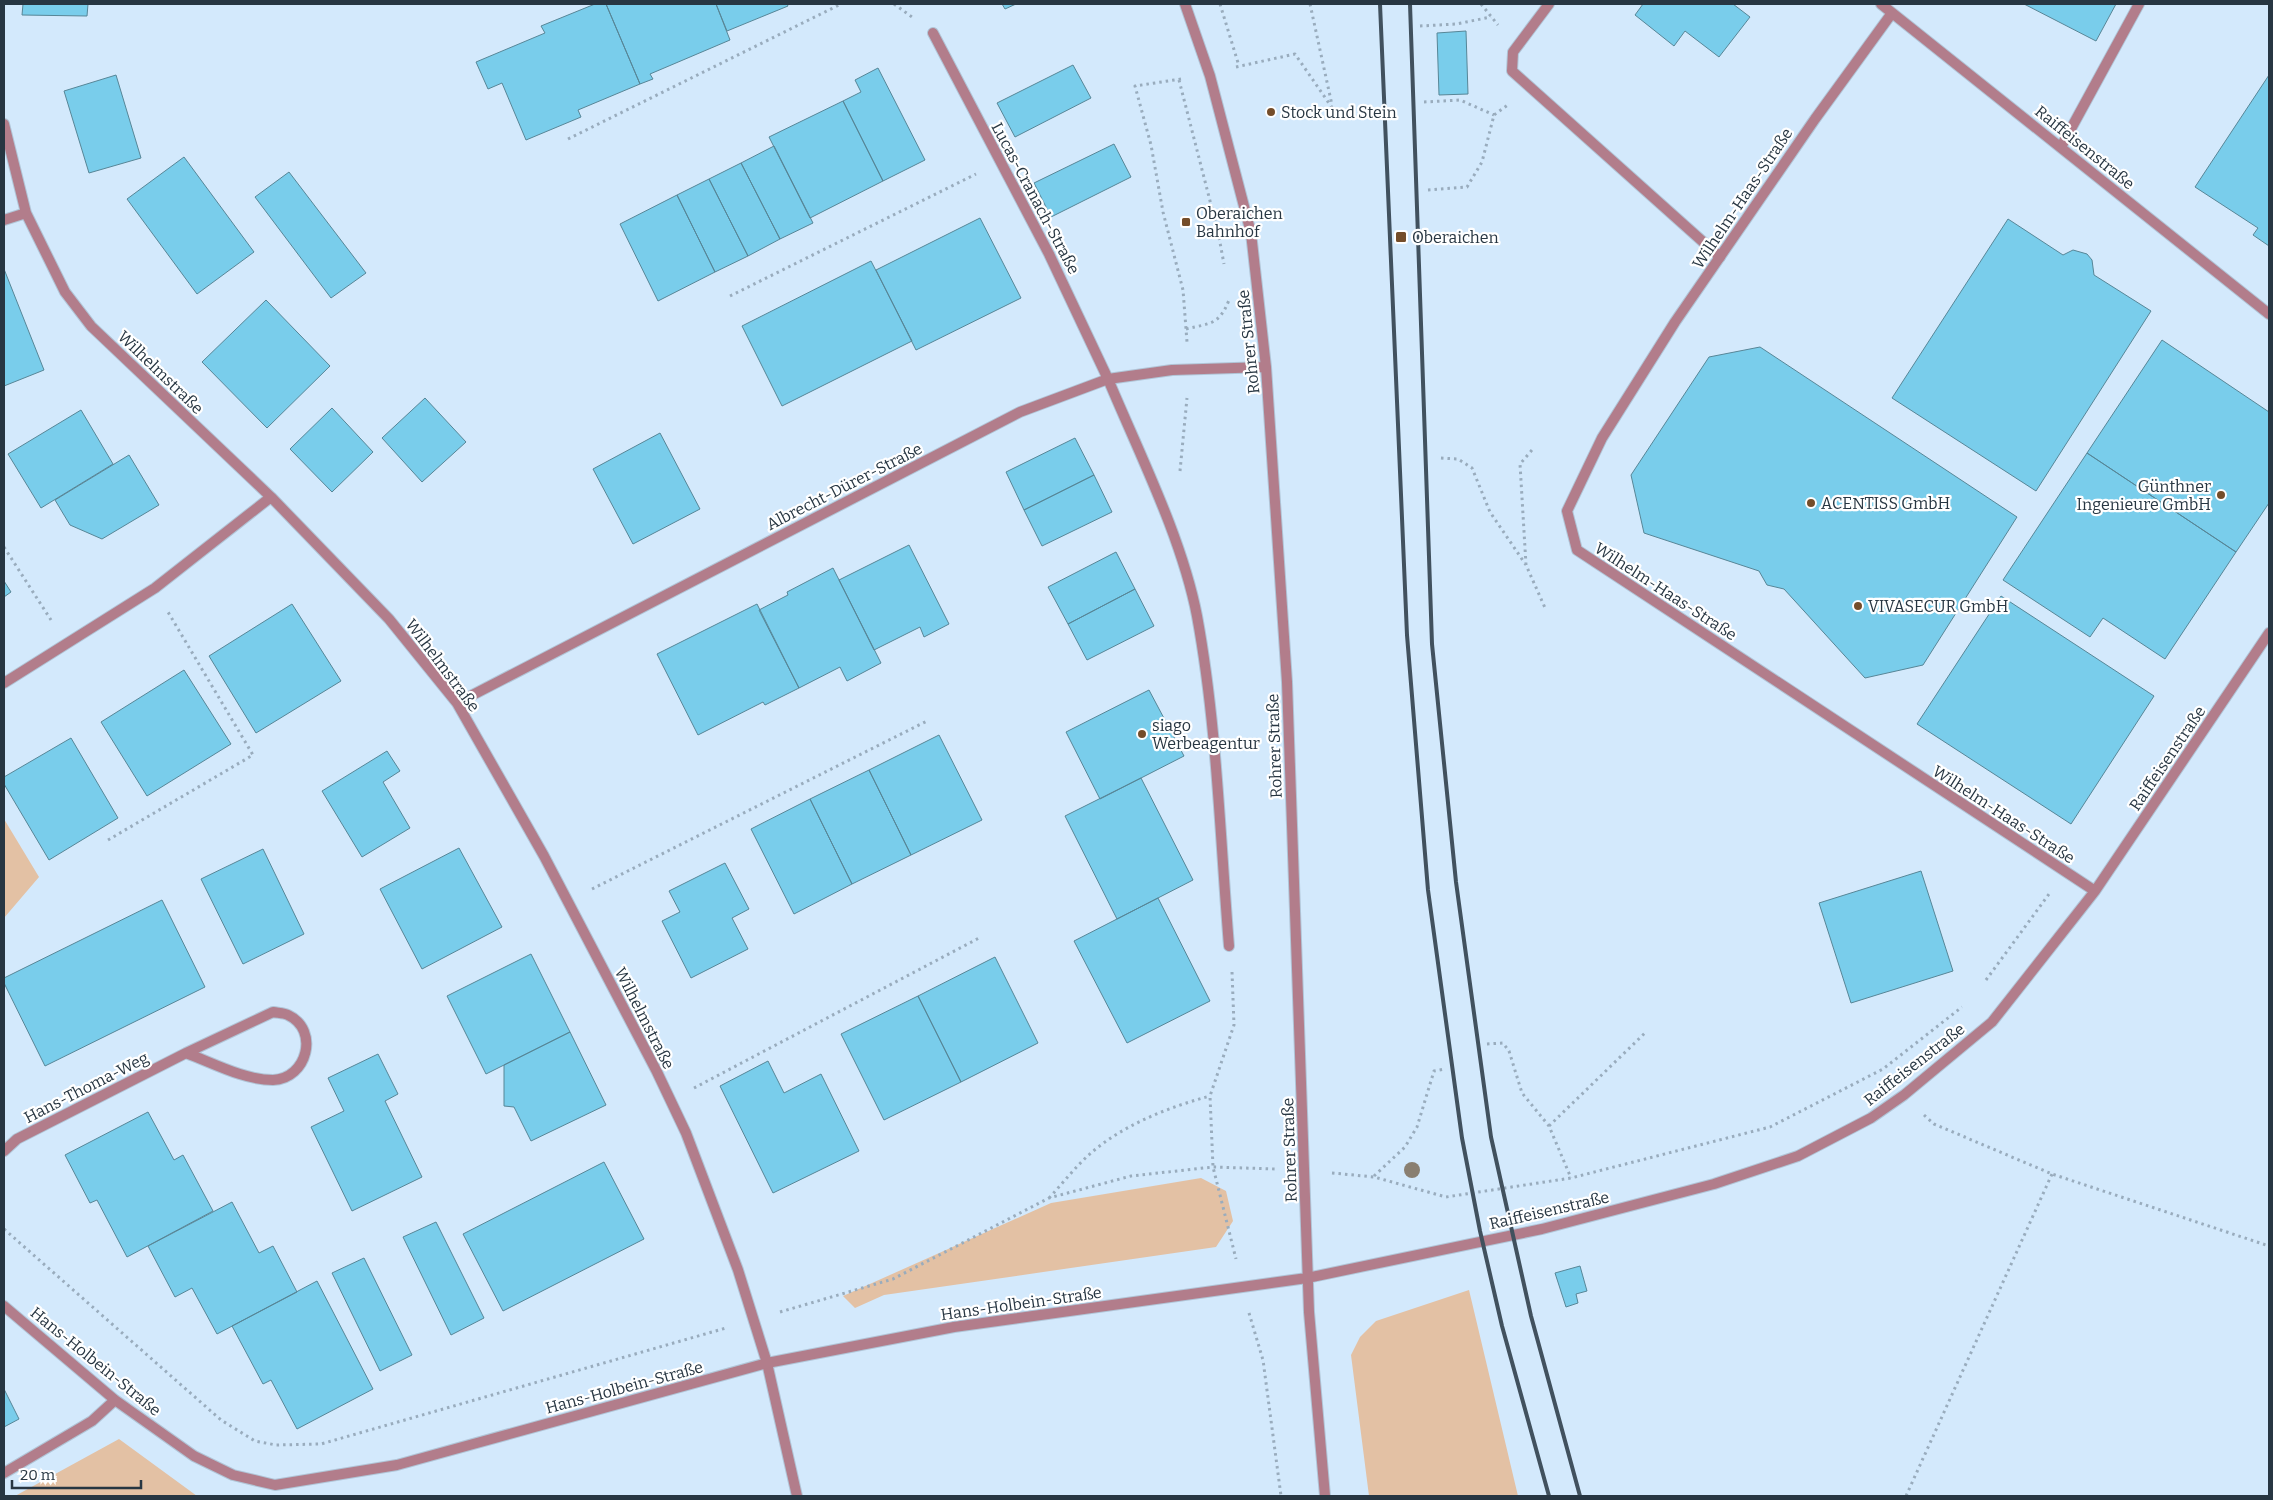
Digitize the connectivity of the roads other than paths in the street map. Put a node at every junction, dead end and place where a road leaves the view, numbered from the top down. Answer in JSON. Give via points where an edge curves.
{"nodes":[{"id":1,"x":1185,"y":4,"type":"edge"},
{"id":2,"x":1549,"y":4,"type":"edge"},
{"id":3,"x":1881,"y":4,"type":"edge"},
{"id":4,"x":2139,"y":4,"type":"edge"},
{"id":5,"x":1892,"y":13,"type":"junction"},
{"id":6,"x":932,"y":33,"type":"dead end"},
{"id":7,"x":4,"y":124,"type":"edge"},
{"id":8,"x":2062,"y":147,"type":"junction"},
{"id":9,"x":26,"y":213,"type":"junction"},
{"id":10,"x":4,"y":220,"type":"edge"},
{"id":11,"x":1720,"y":257,"type":"junction"},
{"id":12,"x":2269,"y":314,"type":"edge"},
{"id":13,"x":1266,"y":367,"type":"junction"},
{"id":14,"x":1108,"y":379,"type":"junction"},
{"id":15,"x":271,"y":497,"type":"junction"},
{"id":16,"x":2269,"y":633,"type":"edge"},
{"id":17,"x":4,"y":683,"type":"edge"},
{"id":18,"x":457,"y":703,"type":"junction"},
{"id":19,"x":2095,"y":891,"type":"junction"},
{"id":20,"x":1229,"y":946,"type":"road end"},
{"id":21,"x":186,"y":1053,"type":"junction"},
{"id":22,"x":4,"y":1151,"type":"edge"},
{"id":23,"x":1307,"y":1278,"type":"junction"},
{"id":24,"x":4,"y":1306,"type":"edge"},
{"id":25,"x":767,"y":1363,"type":"junction"},
{"id":26,"x":115,"y":1400,"type":"junction"},
{"id":27,"x":4,"y":1473,"type":"edge"},
{"id":28,"x":797,"y":1496,"type":"edge"},
{"id":29,"x":1325,"y":1496,"type":"edge"}],
"edges":[{"from":1,"to":13,"type":"street","name":"Rohrer Straße","via":[[1210,76],[1251,233]]},
{"from":2,"to":11,"type":"street","via":[[1513,52],[1512,71]]},
{"from":3,"to":5,"type":"street","name":"Raiffeisenstraße"},
{"from":4,"to":8,"type":"street"},
{"from":5,"to":8,"type":"street","name":"Raiffeisenstraße"},
{"from":5,"to":11,"type":"street","name":"Wilhelm-Haas-Straße"},
{"from":6,"to":14,"type":"street","name":"Lucas-Cranach-Straße","via":[[1049,254]]},
{"from":7,"to":9,"type":"street","name":"Wilhelmstraße"},
{"from":8,"to":12,"type":"street","name":"Raiffeisenstraße"},
{"from":9,"to":10,"type":"street"},
{"from":9,"to":15,"type":"street","name":"Wilhelmstraße","via":[[65,292],[91,326]]},
{"from":11,"to":19,"type":"street","name":"Wilhelm-Haas-Straße","via":[[1602,438],[1567,511],[1577,550]]},
{"from":13,"to":14,"type":"street","name":"Albrecht-Dürer-Straße","via":[[1189,369]]},
{"from":13,"to":23,"type":"street","name":"Rohrer Straße","via":[[1287,682]]},
{"from":14,"to":18,"type":"street","name":"Albrecht-Dürer-Straße","via":[[1020,412]]},
{"from":14,"to":20,"type":"street","via":[[1174,539],[1196,615],[1210,712]]},
{"from":15,"to":17,"type":"street","via":[[155,588]]},
{"from":15,"to":18,"type":"street","name":"Wilhelmstraße","via":[[389,619]]},
{"from":16,"to":19,"type":"street","name":"Raiffeisenstraße"},
{"from":18,"to":25,"type":"street","name":"Wilhelmstraße","via":[[568,901],[686,1133],[738,1270]]},
{"from":19,"to":23,"type":"street","name":"Raiffeisenstraße","via":[[1992,1022],[1904,1096],[1871,1118],[1798,1156],[1714,1184],[1542,1229]]},
{"from":21,"to":21,"type":"street","name":"Hans-Thoma-Weg","via":[[273,1012],[288,1015],[301,1025],[308,1044],[304,1061],[292,1075],[274,1080],[250,1077]]},
{"from":21,"to":22,"type":"street","name":"Hans-Thoma-Weg","via":[[17,1139]]},
{"from":23,"to":25,"type":"street","name":"Hans-Holbein-Straße","via":[[954,1327]]},
{"from":23,"to":29,"type":"street","name":"Rohrer Straße"},
{"from":24,"to":26,"type":"street","name":"Hans-Holbein-Straße"},
{"from":25,"to":26,"type":"street","name":"Hans-Holbein-Straße","via":[[397,1465],[275,1485],[232,1475],[194,1456]]},
{"from":25,"to":28,"type":"street","name":"Wilhelmstraße"},
{"from":26,"to":27,"type":"street","via":[[92,1421]]}]}
